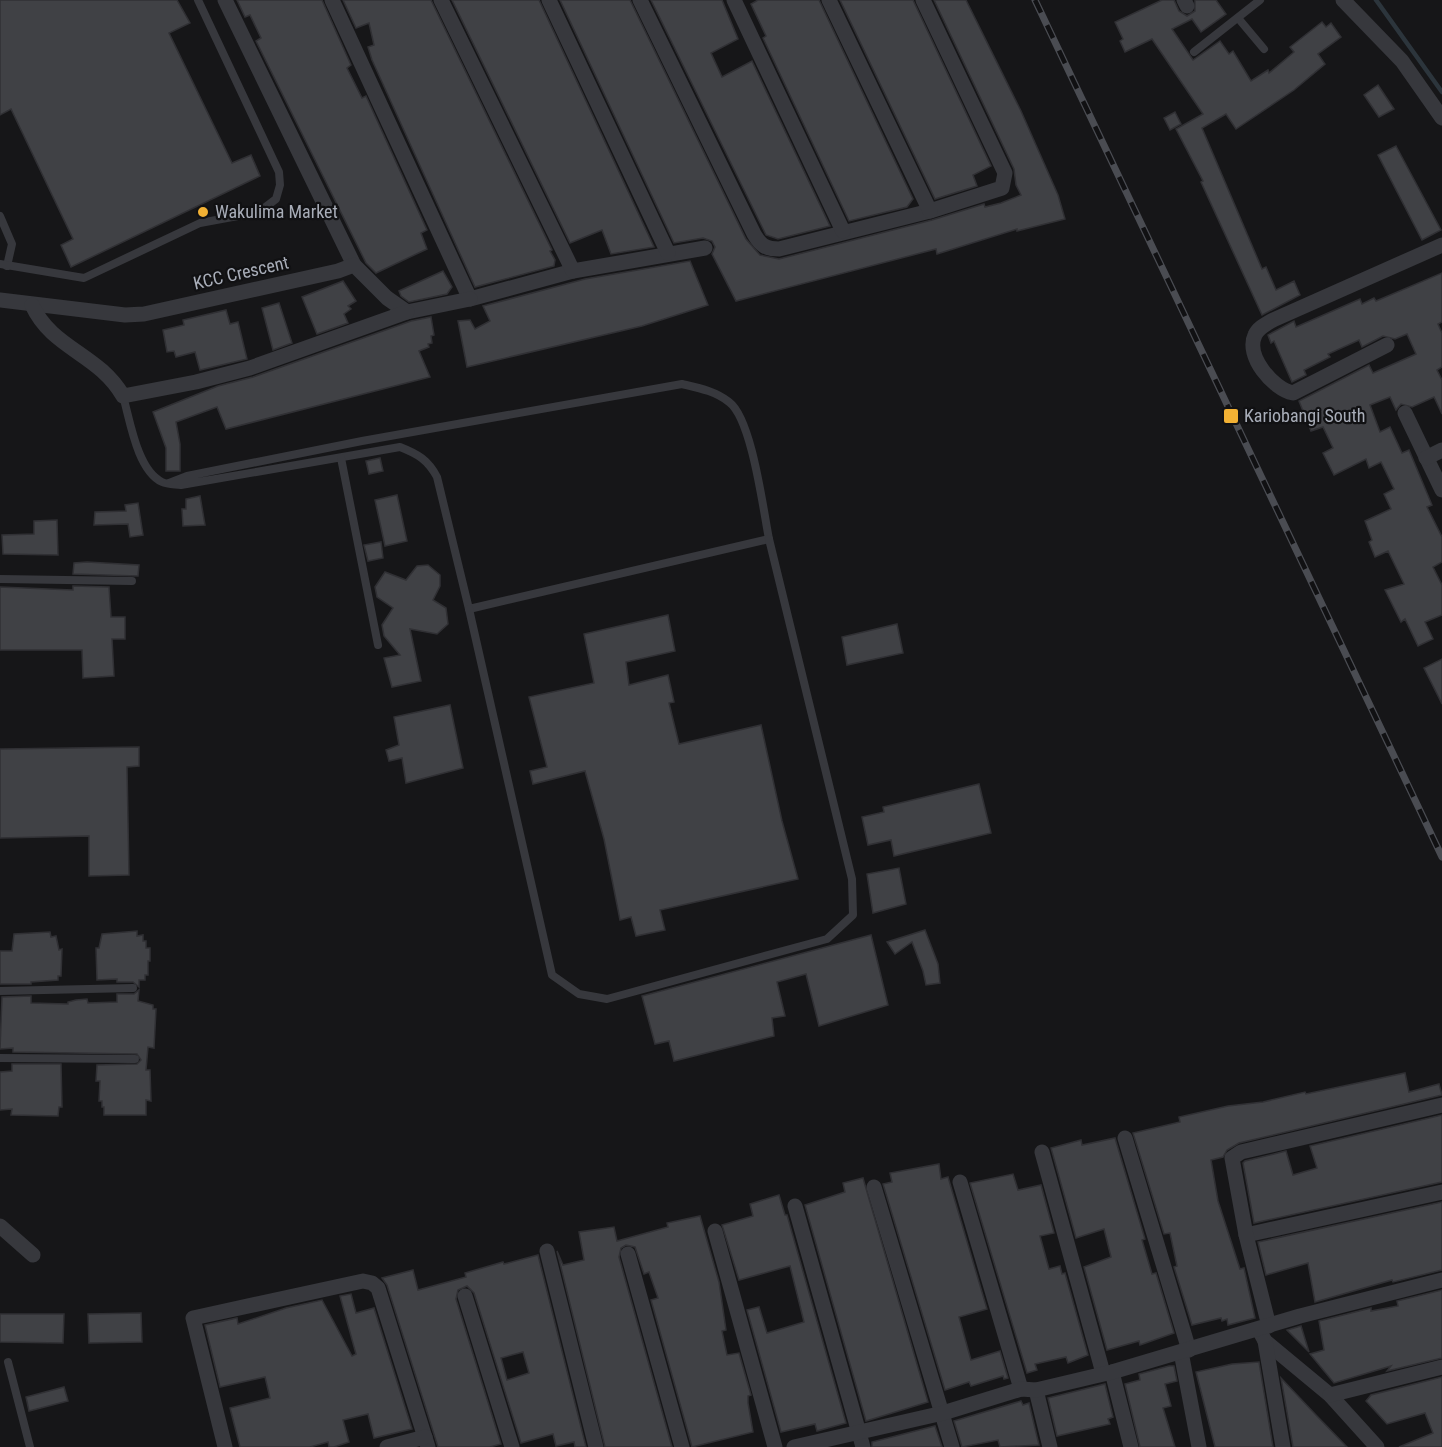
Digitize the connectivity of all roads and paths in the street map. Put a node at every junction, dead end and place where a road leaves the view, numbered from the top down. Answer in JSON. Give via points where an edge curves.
{"nodes":[{"id":1,"x":198,"y":0,"type":"edge"},
{"id":2,"x":225,"y":0,"type":"edge"},
{"id":3,"x":332,"y":0,"type":"edge"},
{"id":4,"x":441,"y":0,"type":"edge"},
{"id":5,"x":549,"y":0,"type":"edge"},
{"id":6,"x":640,"y":0,"type":"edge"},
{"id":7,"x":734,"y":0,"type":"edge"},
{"id":8,"x":829,"y":0,"type":"edge"},
{"id":9,"x":923,"y":0,"type":"edge"},
{"id":10,"x":1260,"y":0,"type":"edge"},
{"id":11,"x":1343,"y":0,"type":"edge"},
{"id":12,"x":1238,"y":18,"type":"junction"},
{"id":13,"x":1264,"y":49,"type":"dead end"},
{"id":14,"x":1194,"y":52,"type":"dead end"},
{"id":15,"x":1442,"y":118,"type":"edge"},
{"id":16,"x":930,"y":211,"type":"junction"},
{"id":17,"x":0,"y":216,"type":"edge"},
{"id":18,"x":843,"y":231,"type":"junction"},
{"id":19,"x":1442,"y":245,"type":"edge"},
{"id":20,"x":705,"y":248,"type":"dead end"},
{"id":21,"x":668,"y":253,"type":"junction"},
{"id":22,"x":4,"y":265,"type":"edge"},
{"id":23,"x":354,"y":265,"type":"junction"},
{"id":24,"x":573,"y":271,"type":"junction"},
{"id":25,"x":470,"y":299,"type":"junction"},
{"id":26,"x":0,"y":300,"type":"edge"},
{"id":27,"x":32,"y":305,"type":"junction"},
{"id":28,"x":407,"y":312,"type":"junction"},
{"id":29,"x":1388,"y":345,"type":"dead end"},
{"id":30,"x":123,"y":396,"type":"junction"},
{"id":31,"x":1405,"y":413,"type":"dead end"},
{"id":32,"x":1442,"y":450,"type":"edge"},
{"id":33,"x":341,"y":458,"type":"junction"},
{"id":34,"x":1426,"y":458,"type":"junction"},
{"id":35,"x":169,"y":483,"type":"junction"},
{"id":36,"x":1442,"y":490,"type":"edge"},
{"id":37,"x":769,"y":538,"type":"junction"},
{"id":38,"x":0,"y":579,"type":"edge"},
{"id":39,"x":132,"y":581,"type":"dead end"},
{"id":40,"x":469,"y":609,"type":"junction"},
{"id":41,"x":378,"y":645,"type":"dead end"},
{"id":42,"x":133,"y":988,"type":"dead end"},
{"id":43,"x":0,"y":991,"type":"edge"},
{"id":44,"x":0,"y":1058,"type":"edge"},
{"id":45,"x":135,"y":1059,"type":"dead end"},
{"id":46,"x":1442,"y":1105,"type":"edge"},
{"id":47,"x":1125,"y":1138,"type":"dead end"},
{"id":48,"x":1041,"y":1152,"type":"dead end"},
{"id":49,"x":960,"y":1182,"type":"dead end"},
{"id":50,"x":874,"y":1187,"type":"dead end"},
{"id":51,"x":1442,"y":1192,"type":"edge"},
{"id":52,"x":795,"y":1206,"type":"dead end"},
{"id":53,"x":0,"y":1226,"type":"edge"},
{"id":54,"x":715,"y":1231,"type":"dead end"},
{"id":55,"x":1246,"y":1235,"type":"junction"},
{"id":56,"x":547,"y":1251,"type":"dead end"},
{"id":57,"x":628,"y":1254,"type":"dead end"},
{"id":58,"x":33,"y":1255,"type":"dead end"},
{"id":59,"x":1442,"y":1280,"type":"edge"},
{"id":60,"x":465,"y":1296,"type":"dead end"},
{"id":61,"x":1264,"y":1332,"type":"junction"},
{"id":62,"x":1185,"y":1351,"type":"junction"},
{"id":63,"x":8,"y":1362,"type":"dead end"},
{"id":64,"x":1442,"y":1367,"type":"edge"},
{"id":65,"x":1108,"y":1373,"type":"junction"},
{"id":66,"x":1028,"y":1390,"type":"junction"},
{"id":67,"x":1330,"y":1395,"type":"junction"},
{"id":68,"x":943,"y":1413,"type":"junction"},
{"id":69,"x":861,"y":1440,"type":"edge"},
{"id":70,"x":426,"y":1442,"type":"edge"},
{"id":71,"x":30,"y":1447,"type":"edge"},
{"id":72,"x":225,"y":1447,"type":"edge"},
{"id":73,"x":387,"y":1447,"type":"edge"},
{"id":74,"x":512,"y":1447,"type":"edge"},
{"id":75,"x":596,"y":1447,"type":"edge"},
{"id":76,"x":682,"y":1447,"type":"edge"},
{"id":77,"x":775,"y":1447,"type":"edge"},
{"id":78,"x":794,"y":1447,"type":"edge"},
{"id":79,"x":952,"y":1447,"type":"edge"},
{"id":80,"x":1050,"y":1447,"type":"edge"},
{"id":81,"x":1131,"y":1447,"type":"edge"},
{"id":82,"x":1199,"y":1447,"type":"edge"},
{"id":83,"x":1283,"y":1447,"type":"edge"},
{"id":84,"x":1377,"y":1447,"type":"edge"}],
"edges":[{"from":1,"to":22,"type":"lane","via":[[279,172],[276,199],[259,212],[200,223],[84,278]]},
{"from":2,"to":23,"type":"street"},
{"from":3,"to":25,"type":"street"},
{"from":4,"to":24,"type":"street"},
{"from":5,"to":21,"type":"street"},
{"from":6,"to":18,"type":"street","via":[[760,244],[779,249]]},
{"from":7,"to":18,"type":"street"},
{"from":8,"to":16,"type":"street"},
{"from":9,"to":16,"type":"street","via":[[1005,173],[1002,188]]},
{"from":10,"to":12,"type":"lane"},
{"from":11,"to":15,"type":"street","via":[[1402,61]]},
{"from":12,"to":13,"type":"lane"},
{"from":12,"to":14,"type":"lane"},
{"from":16,"to":18,"type":"street"},
{"from":17,"to":22,"type":"lane","via":[[12,244]]},
{"from":19,"to":29,"type":"street","via":[[1273,320],[1260,328],[1253,345],[1271,382],[1281,391],[1293,393]]},
{"from":20,"to":21,"type":"street"},
{"from":21,"to":24,"type":"street"},
{"from":23,"to":27,"type":"street","name":"KCC Crescent","via":[[144,314]]},
{"from":23,"to":28,"type":"street"},
{"from":24,"to":25,"type":"street"},
{"from":25,"to":28,"type":"street"},
{"from":26,"to":27,"type":"street","name":"KCC Crescent"},
{"from":27,"to":30,"type":"street","via":[[40,323],[100,366]]},
{"from":28,"to":30,"type":"street","via":[[250,368]]},
{"from":30,"to":35,"type":"lane","via":[[138,450],[150,473]]},
{"from":31,"to":34,"type":"street"},
{"from":32,"to":34,"type":"street"},
{"from":33,"to":35,"type":"lane","via":[[181,485]]},
{"from":33,"to":40,"type":"lane","via":[[400,447],[419,454],[431,465]]},
{"from":33,"to":41,"type":"lane"},
{"from":34,"to":36,"type":"street"},
{"from":35,"to":37,"type":"lane","via":[[187,476],[362,441],[682,384],[710,390],[732,404],[748,435]]},
{"from":37,"to":40,"type":"lane"},
{"from":37,"to":40,"type":"lane","via":[[852,879],[853,915],[827,939],[607,999],[579,994],[552,975]]},
{"from":38,"to":39,"type":"lane"},
{"from":42,"to":43,"type":"lane"},
{"from":44,"to":45,"type":"lane"},
{"from":46,"to":55,"type":"street","via":[[1241,1152],[1232,1158]]},
{"from":47,"to":62,"type":"street"},
{"from":48,"to":65,"type":"street"},
{"from":49,"to":66,"type":"street"},
{"from":50,"to":68,"type":"street"},
{"from":51,"to":55,"type":"street"},
{"from":52,"to":69,"type":"street"},
{"from":53,"to":58,"type":"street"},
{"from":54,"to":77,"type":"street"},
{"from":55,"to":61,"type":"street"},
{"from":56,"to":75,"type":"street"},
{"from":57,"to":76,"type":"street"},
{"from":59,"to":61,"type":"street"},
{"from":60,"to":74,"type":"street"},
{"from":61,"to":62,"type":"street"},
{"from":61,"to":67,"type":"street"},
{"from":61,"to":83,"type":"street"},
{"from":62,"to":65,"type":"street"},
{"from":62,"to":82,"type":"street"},
{"from":63,"to":71,"type":"lane"},
{"from":64,"to":67,"type":"street"},
{"from":65,"to":66,"type":"street"},
{"from":65,"to":81,"type":"street"},
{"from":66,"to":68,"type":"street"},
{"from":66,"to":80,"type":"street"},
{"from":67,"to":84,"type":"street"},
{"from":68,"to":69,"type":"street"},
{"from":68,"to":79,"type":"street"},
{"from":69,"to":78,"type":"street"},
{"from":70,"to":72,"type":"street","via":[[378,1288],[363,1281],[193,1317]]},
{"from":70,"to":73,"type":"street"}]}
